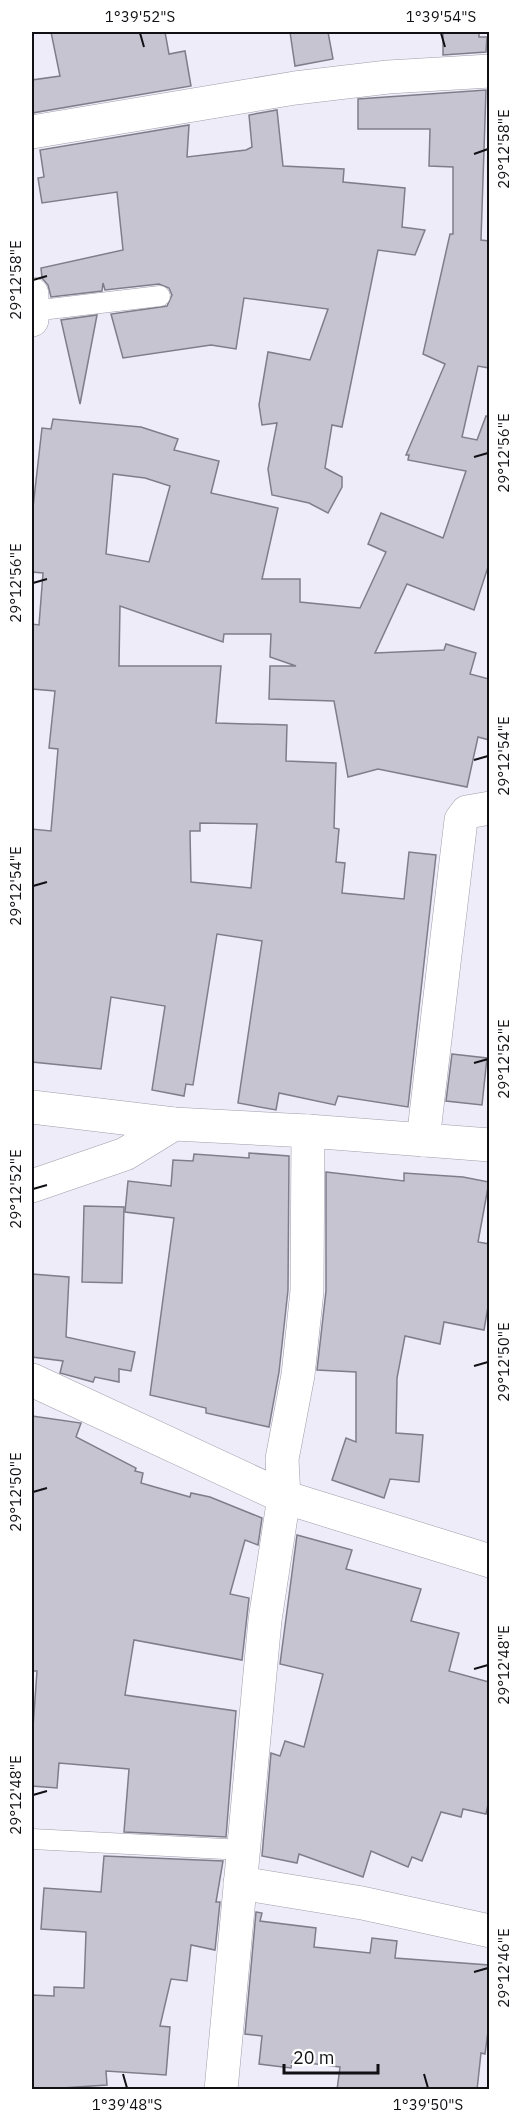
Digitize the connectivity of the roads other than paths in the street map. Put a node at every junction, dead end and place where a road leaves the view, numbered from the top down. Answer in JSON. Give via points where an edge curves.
{"nodes":[{"id":1,"x":489,"y":71,"type":"edge"},
{"id":2,"x":32,"y":132,"type":"edge"},
{"id":3,"x":160,"y":296,"type":"dead end"},
{"id":4,"x":32,"y":309,"type":"edge"},
{"id":5,"x":489,"y":808,"type":"edge"},
{"id":6,"x":32,"y":1107,"type":"edge"},
{"id":7,"x":174,"y":1124,"type":"junction"},
{"id":8,"x":308,"y":1131,"type":"junction"},
{"id":9,"x":423,"y":1140,"type":"junction"},
{"id":10,"x":489,"y":1145,"type":"edge"},
{"id":11,"x":32,"y":1186,"type":"edge"},
{"id":12,"x":32,"y":1380,"type":"edge"},
{"id":13,"x":284,"y":1497,"type":"junction"},
{"id":14,"x":489,"y":1561,"type":"edge"},
{"id":15,"x":32,"y":1839,"type":"edge"},
{"id":16,"x":244,"y":1850,"type":"junction"},
{"id":17,"x":240,"y":1883,"type":"junction"},
{"id":18,"x":489,"y":1931,"type":"edge"},
{"id":19,"x":221,"y":2090,"type":"edge"}],
"edges":[{"from":1,"to":2,"type":"street","via":[[295,88]]},
{"from":3,"to":4,"type":"lane"},
{"from":5,"to":9,"type":"street","via":[[467,812],[461,820]]},
{"from":6,"to":7,"type":"street"},
{"from":7,"to":8,"type":"street"},
{"from":7,"to":11,"type":"street","via":[[126,1154]]},
{"from":8,"to":9,"type":"street"},
{"from":8,"to":13,"type":"street","via":[[307,1291],[298,1375],[282,1459]]},
{"from":9,"to":10,"type":"street"},
{"from":12,"to":13,"type":"street"},
{"from":13,"to":14,"type":"street"},
{"from":13,"to":16,"type":"street","via":[[265,1620]]},
{"from":15,"to":16,"type":"lane"},
{"from":16,"to":17,"type":"street"},
{"from":17,"to":18,"type":"street","via":[[362,1903]]},
{"from":17,"to":19,"type":"street"}]}
